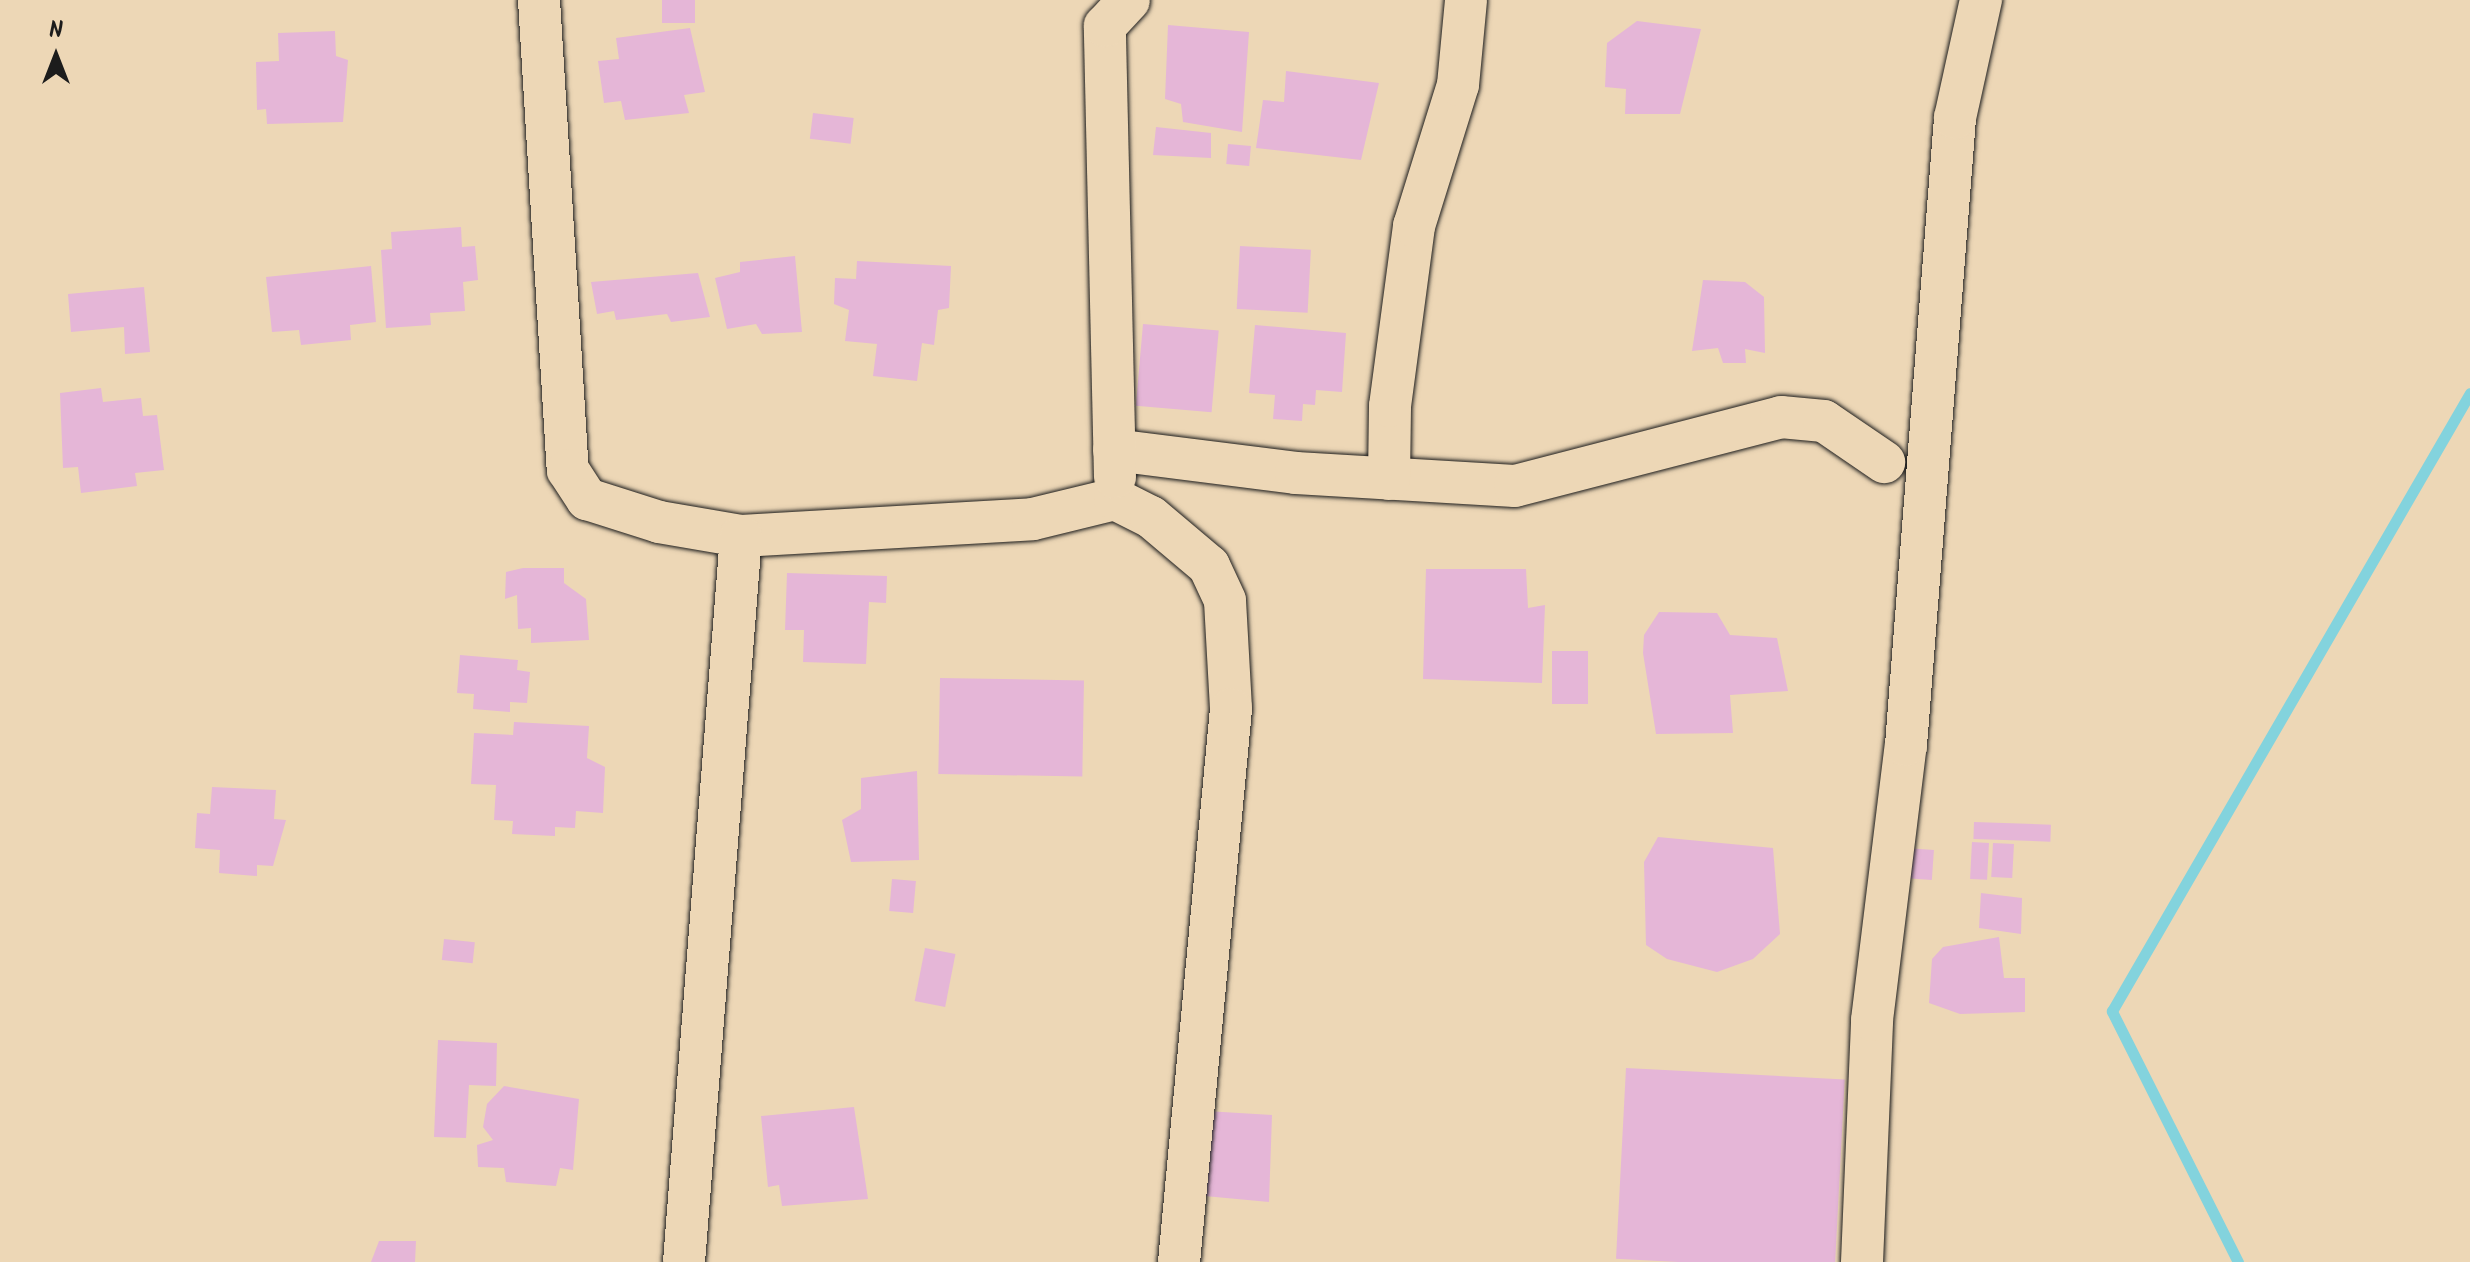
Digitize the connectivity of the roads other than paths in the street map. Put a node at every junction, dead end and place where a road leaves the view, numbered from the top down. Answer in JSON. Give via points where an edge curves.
{"nodes":[{"id":1,"x":539,"y":0,"type":"edge"},
{"id":2,"x":1129,"y":0,"type":"edge"},
{"id":3,"x":1466,"y":0,"type":"edge"},
{"id":4,"x":1981,"y":0,"type":"edge"},
{"id":5,"x":1114,"y":450,"type":"junction"},
{"id":6,"x":1884,"y":462,"type":"dead end"},
{"id":7,"x":1389,"y":479,"type":"junction"},
{"id":8,"x":1115,"y":499,"type":"junction"},
{"id":9,"x":741,"y":536,"type":"junction"},
{"id":10,"x":684,"y":1262,"type":"edge"},
{"id":11,"x":1179,"y":1262,"type":"edge"},
{"id":12,"x":1862,"y":1262,"type":"edge"}],
"edges":[{"from":1,"to":9,"type":"street","via":[[568,470],[587,499],[659,522]]},
{"from":2,"to":5,"type":"street","via":[[1105,26]]},
{"from":3,"to":7,"type":"street","via":[[1458,85],[1414,226],[1390,406]]},
{"from":4,"to":12,"type":"street","via":[[1954,133],[1906,745],[1872,1020]]},
{"from":5,"to":7,"type":"street"},
{"from":5,"to":8,"type":"street"},
{"from":6,"to":7,"type":"street","via":[[1824,421],[1781,417],[1515,486]]},
{"from":8,"to":9,"type":"street","via":[[1033,519]]},
{"from":8,"to":11,"type":"street","via":[[1151,517],[1209,566],[1225,601],[1231,709]]},
{"from":9,"to":10,"type":"street"}]}
